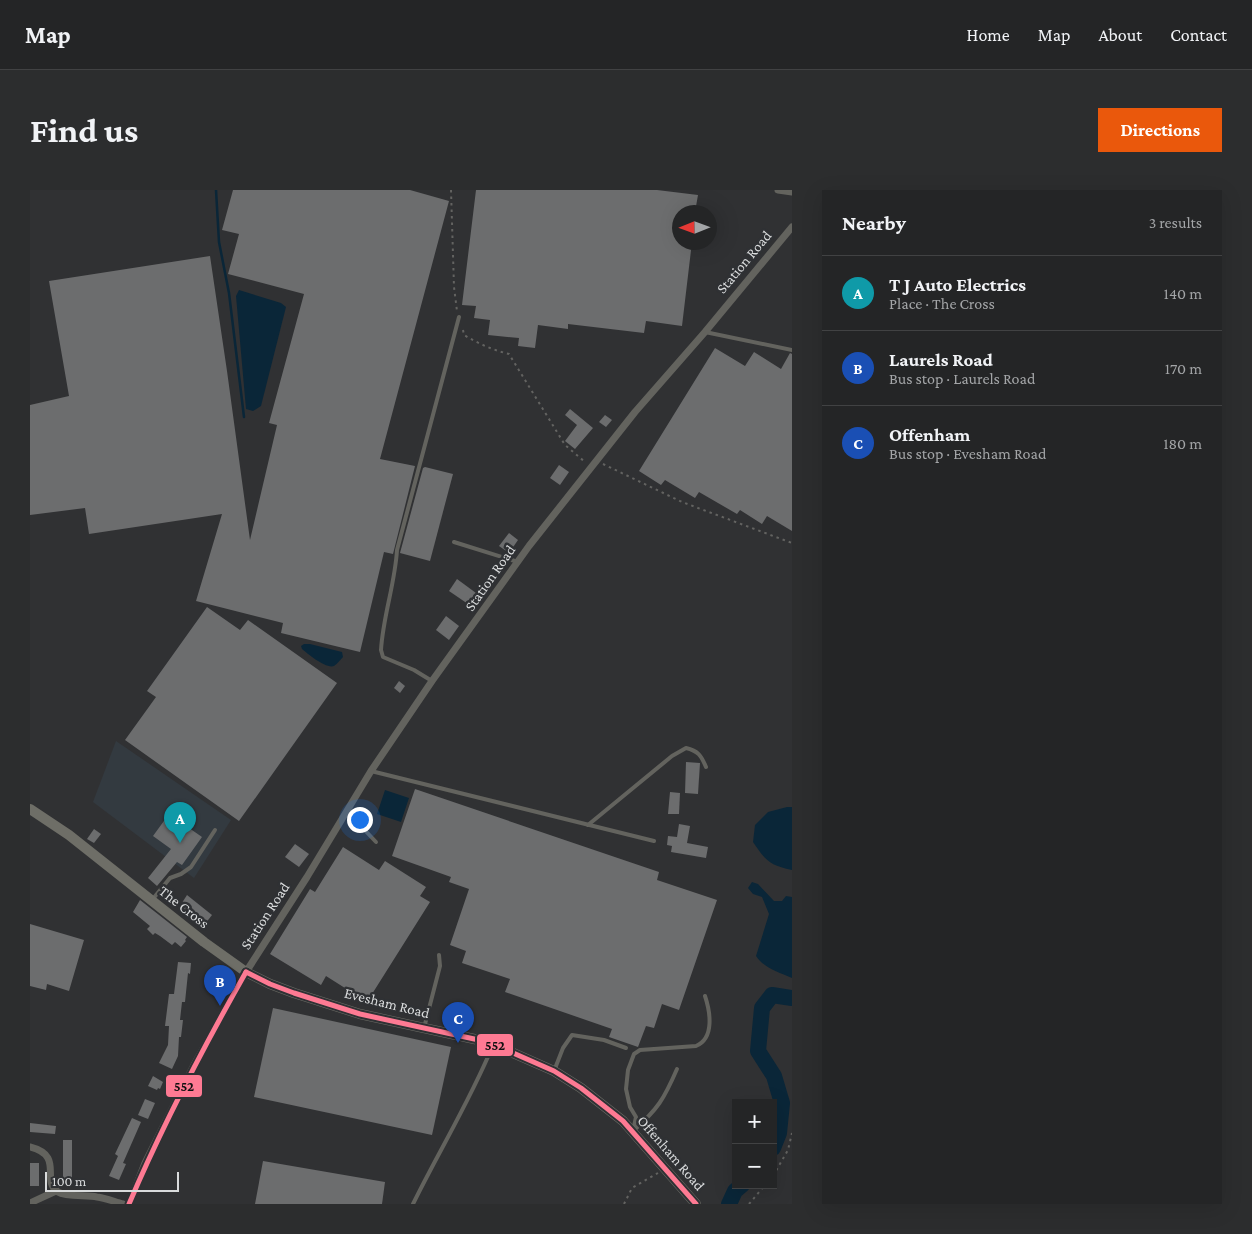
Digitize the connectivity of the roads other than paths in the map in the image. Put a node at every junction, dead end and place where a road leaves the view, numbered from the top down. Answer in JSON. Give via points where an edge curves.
{"nodes":[{"id":1,"x":778,"y":190,"type":"edge"},
{"id":2,"x":792,"y":192,"type":"edge"},
{"id":3,"x":792,"y":227,"type":"edge"},
{"id":4,"x":459,"y":317,"type":"road end"},
{"id":5,"x":704,"y":332,"type":"junction"},
{"id":6,"x":792,"y":350,"type":"edge"},
{"id":7,"x":454,"y":542,"type":"dead end"},
{"id":8,"x":518,"y":562,"type":"junction"},
{"id":9,"x":432,"y":681,"type":"junction"},
{"id":10,"x":706,"y":767,"type":"dead end"},
{"id":11,"x":371,"y":772,"type":"junction"},
{"id":12,"x":30,"y":809,"type":"edge"},
{"id":13,"x":345,"y":813,"type":"junction"},
{"id":14,"x":587,"y":826,"type":"junction"},
{"id":15,"x":215,"y":830,"type":"dead end"},
{"id":16,"x":654,"y":841,"type":"dead end"},
{"id":17,"x":376,"y":842,"type":"dead end"},
{"id":18,"x":152,"y":900,"type":"junction"},
{"id":19,"x":439,"y":955,"type":"dead end"},
{"id":20,"x":246,"y":972,"type":"junction"},
{"id":21,"x":705,"y":996,"type":"dead end"},
{"id":22,"x":424,"y":1028,"type":"junction"},
{"id":23,"x":493,"y":1045,"type":"junction"},
{"id":24,"x":626,"y":1048,"type":"dead end"},
{"id":25,"x":677,"y":1069,"type":"dead end"},
{"id":26,"x":554,"y":1071,"type":"junction"},
{"id":27,"x":624,"y":1121,"type":"joint"},
{"id":28,"x":633,"y":1131,"type":"junction"},
{"id":29,"x":30,"y":1147,"type":"edge"},
{"id":30,"x":56,"y":1190,"type":"junction"},
{"id":31,"x":30,"y":1203,"type":"edge"},
{"id":32,"x":123,"y":1204,"type":"edge"},
{"id":33,"x":129,"y":1204,"type":"edge"},
{"id":34,"x":412,"y":1204,"type":"edge"},
{"id":35,"x":696,"y":1204,"type":"edge"}],
"edges":[{"from":1,"to":2,"type":"street"},
{"from":3,"to":5,"type":"street","name":"Station Road"},
{"from":4,"to":9,"type":"lane","via":[[397,550],[380,650],[383,657]]},
{"from":5,"to":6,"type":"lane"},
{"from":5,"to":8,"type":"street","name":"Station Road","via":[[634,412]]},
{"from":7,"to":8,"type":"lane"},
{"from":8,"to":9,"type":"street","name":"Station Road"},
{"from":9,"to":11,"type":"street","name":"Station Road"},
{"from":10,"to":14,"type":"lane","via":[[701,754],[686,748]]},
{"from":11,"to":13,"type":"street","name":"Station Road"},
{"from":11,"to":14,"type":"lane"},
{"from":12,"to":18,"type":"main road","name":"The Cross"},
{"from":13,"to":17,"type":"lane"},
{"from":13,"to":20,"type":"street","name":"Station Road"},
{"from":14,"to":16,"type":"lane"},
{"from":15,"to":18,"type":"lane","via":[[191,867],[170,878]]},
{"from":18,"to":20,"type":"main road","name":"The Cross"},
{"from":19,"to":22,"type":"lane","via":[[440,966]]},
{"from":20,"to":22,"type":"main road","name":"Evesham Road","via":[[286,990],[360,1014]]},
{"from":20,"to":33,"type":"street","name":"Station Road","via":[[189,1074],[145,1163]]},
{"from":21,"to":28,"type":"lane","via":[[709,1023],[703,1043],[640,1050],[630,1060],[626,1089],[636,1117]]},
{"from":22,"to":23,"type":"main road","name":"Evesham Road"},
{"from":23,"to":26,"type":"main road","name":"Evesham Road"},
{"from":23,"to":34,"type":"lane","via":[[478,1081]]},
{"from":24,"to":26,"type":"lane","via":[[604,1040],[572,1036],[563,1048]]},
{"from":25,"to":28,"type":"lane","via":[[661,1103]]},
{"from":26,"to":27,"type":"main road","name":"Evesham Road"},
{"from":27,"to":28,"type":"main road","name":"Offenham Road"},
{"from":28,"to":35,"type":"main road","name":"Offenham Road"},
{"from":29,"to":30,"type":"street","via":[[49,1159],[50,1181]]},
{"from":30,"to":31,"type":"street"},
{"from":30,"to":32,"type":"street","via":[[61,1194],[97,1197]]}]}
